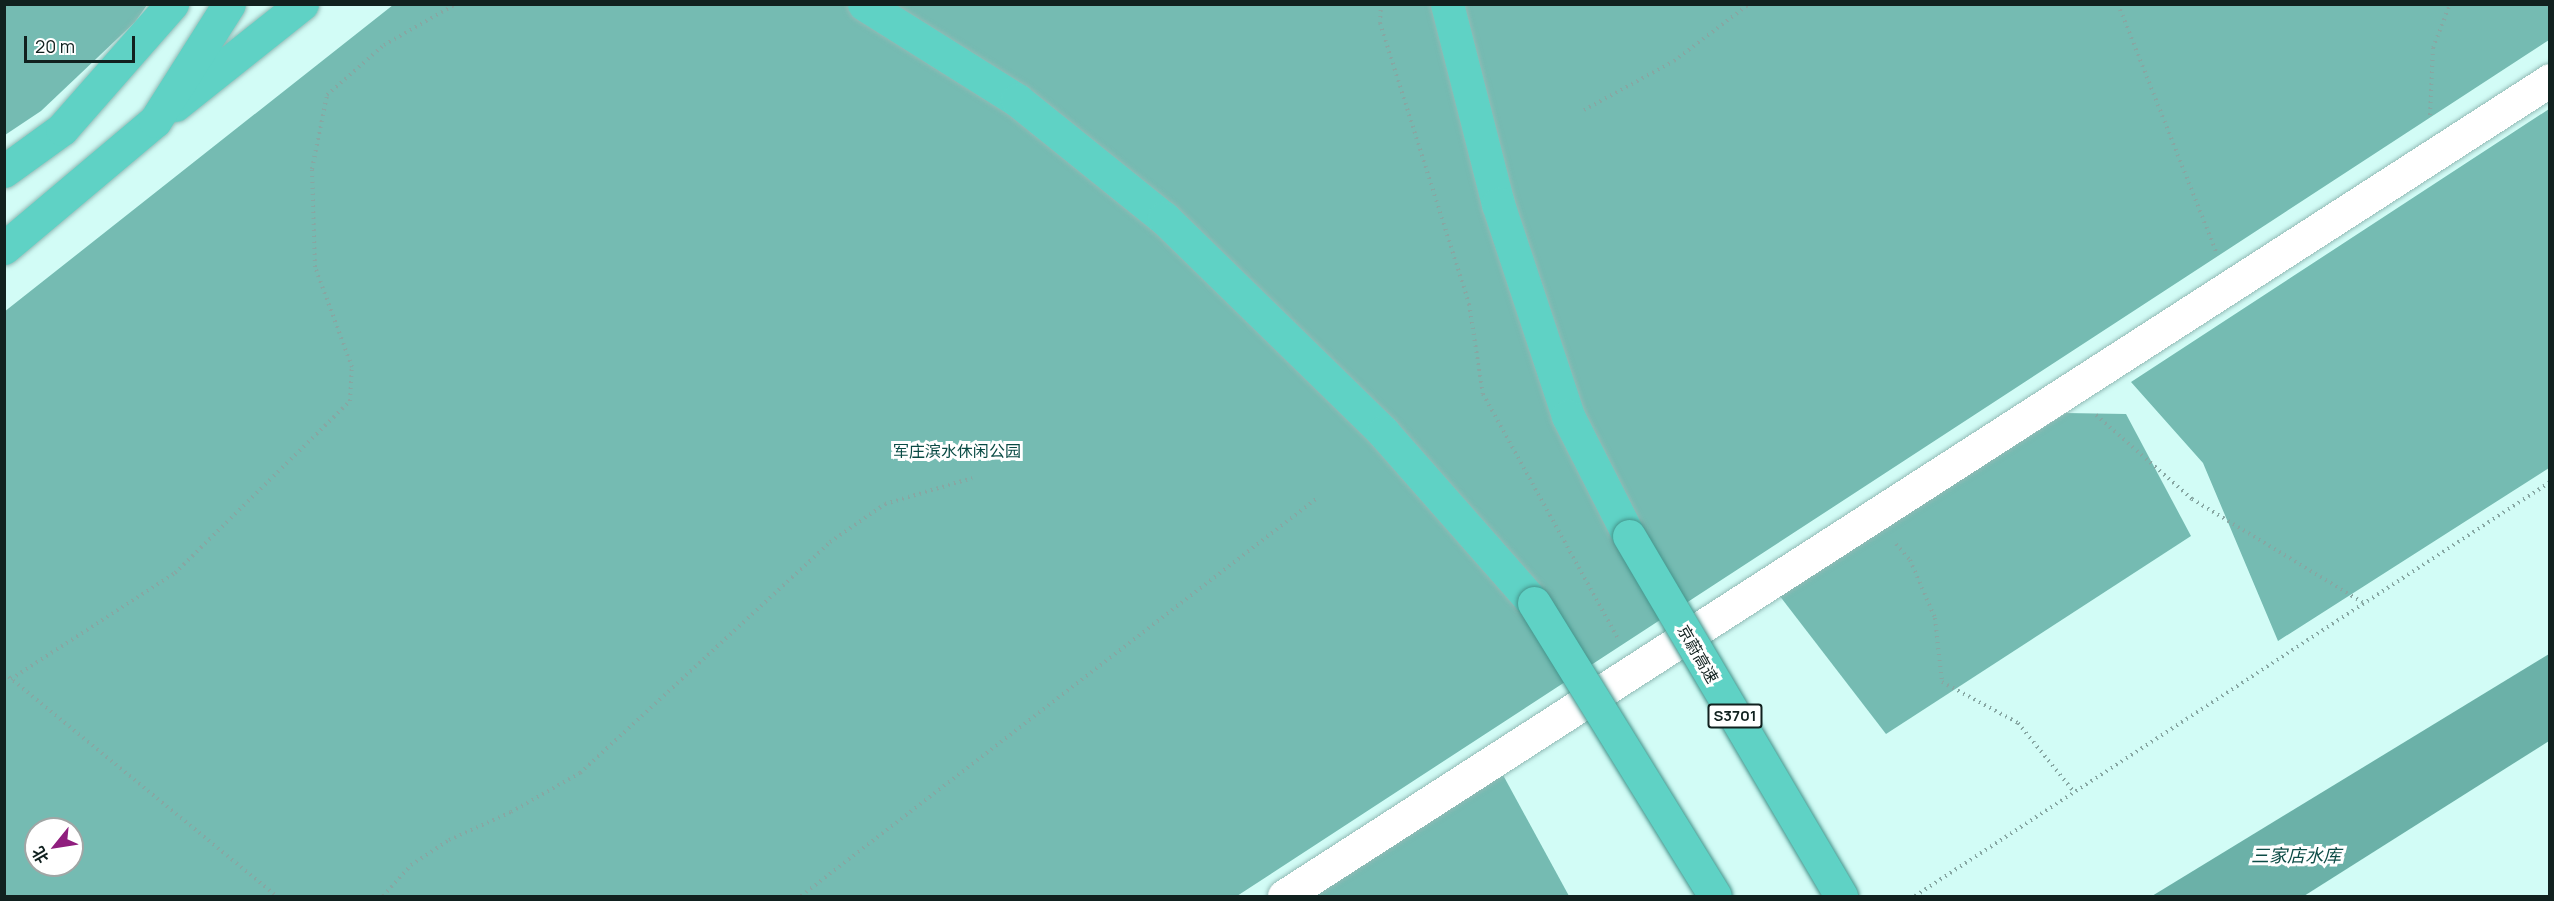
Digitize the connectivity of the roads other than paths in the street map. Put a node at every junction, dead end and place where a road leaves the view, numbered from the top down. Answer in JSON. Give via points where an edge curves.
{"nodes":[{"id":1,"x":172,"y":4,"type":"edge"},
{"id":2,"x":229,"y":4,"type":"edge"},
{"id":3,"x":302,"y":4,"type":"edge"},
{"id":4,"x":864,"y":4,"type":"edge"},
{"id":5,"x":1447,"y":4,"type":"edge"},
{"id":6,"x":2550,"y":80,"type":"edge"},
{"id":7,"x":155,"y":121,"type":"junction"},
{"id":8,"x":4,"y":171,"type":"edge"},
{"id":9,"x":4,"y":248,"type":"edge"},
{"id":10,"x":1284,"y":897,"type":"edge"},
{"id":11,"x":1715,"y":897,"type":"edge"},
{"id":12,"x":1841,"y":897,"type":"edge"}],
"edges":[{"from":1,"to":8,"type":"highway","via":[[62,129]]},
{"from":2,"to":7,"type":"highway"},
{"from":3,"to":7,"type":"highway"},
{"from":4,"to":11,"type":"highway","bridge":true,"via":[[1017,100],[1164,218],[1383,432],[1534,603]]},
{"from":5,"to":12,"type":"highway","name":"京蔚高速","number":"S3701","bridge":true,"via":[[1498,204],[1568,416],[1629,536]]},
{"from":6,"to":10,"type":"street"},
{"from":7,"to":9,"type":"highway"}]}
